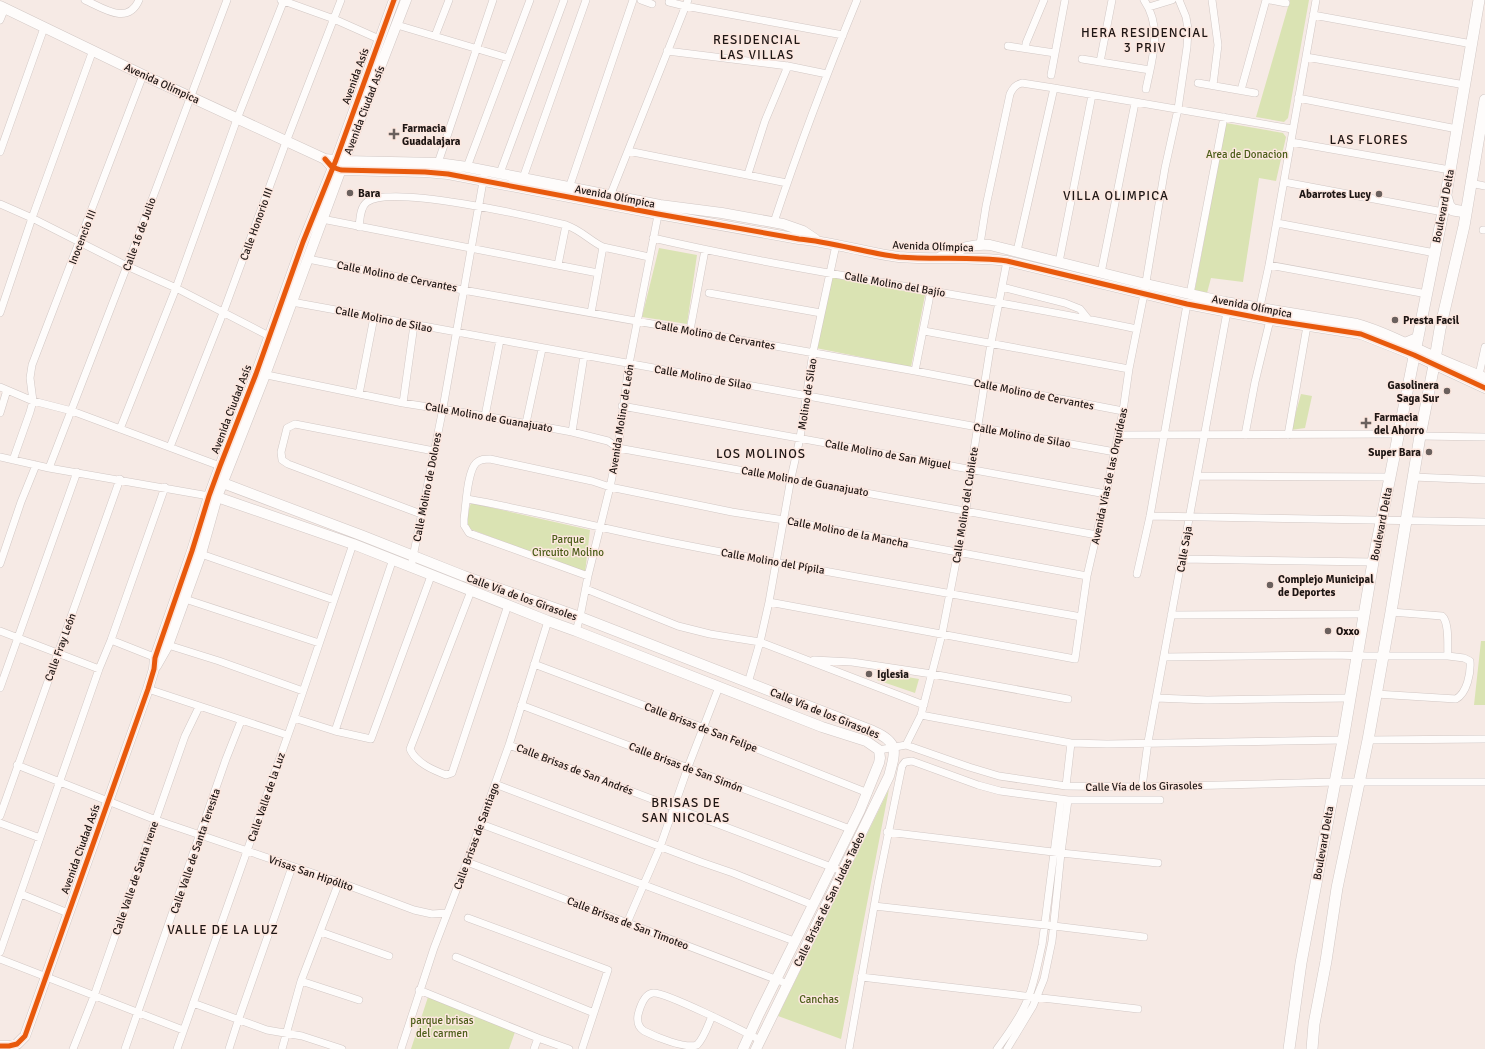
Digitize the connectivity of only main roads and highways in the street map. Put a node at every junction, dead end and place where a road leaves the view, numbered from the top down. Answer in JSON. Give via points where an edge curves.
{"nodes":[{"id":1,"x":1479,"y":0,"type":"edge"},
{"id":2,"x":1485,"y":100,"type":"edge"},
{"id":3,"x":1481,"y":142,"type":"edge"},
{"id":4,"x":1446,"y":196,"type":"junction"},
{"id":5,"x":1466,"y":212,"type":"junction"},
{"id":6,"x":1289,"y":1049,"type":"edge"},
{"id":7,"x":1312,"y":1049,"type":"edge"}],
"edges":[{"from":1,"to":4,"type":"main road","name":"Boulevard Delta"},
{"from":2,"to":3,"type":"main road","name":"Boulevard Delta"},
{"from":3,"to":5,"type":"main road","name":"Boulevard Delta","via":[[1470,183]]},
{"from":4,"to":5,"type":"main road","via":[[1452,210]]},
{"from":4,"to":6,"type":"main road","name":"Boulevard Delta","via":[[1414,346],[1373,562],[1301,963]]},
{"from":5,"to":7,"type":"main road","name":"Boulevard Delta","via":[[1420,436],[1368,740],[1337,888]]}]}
